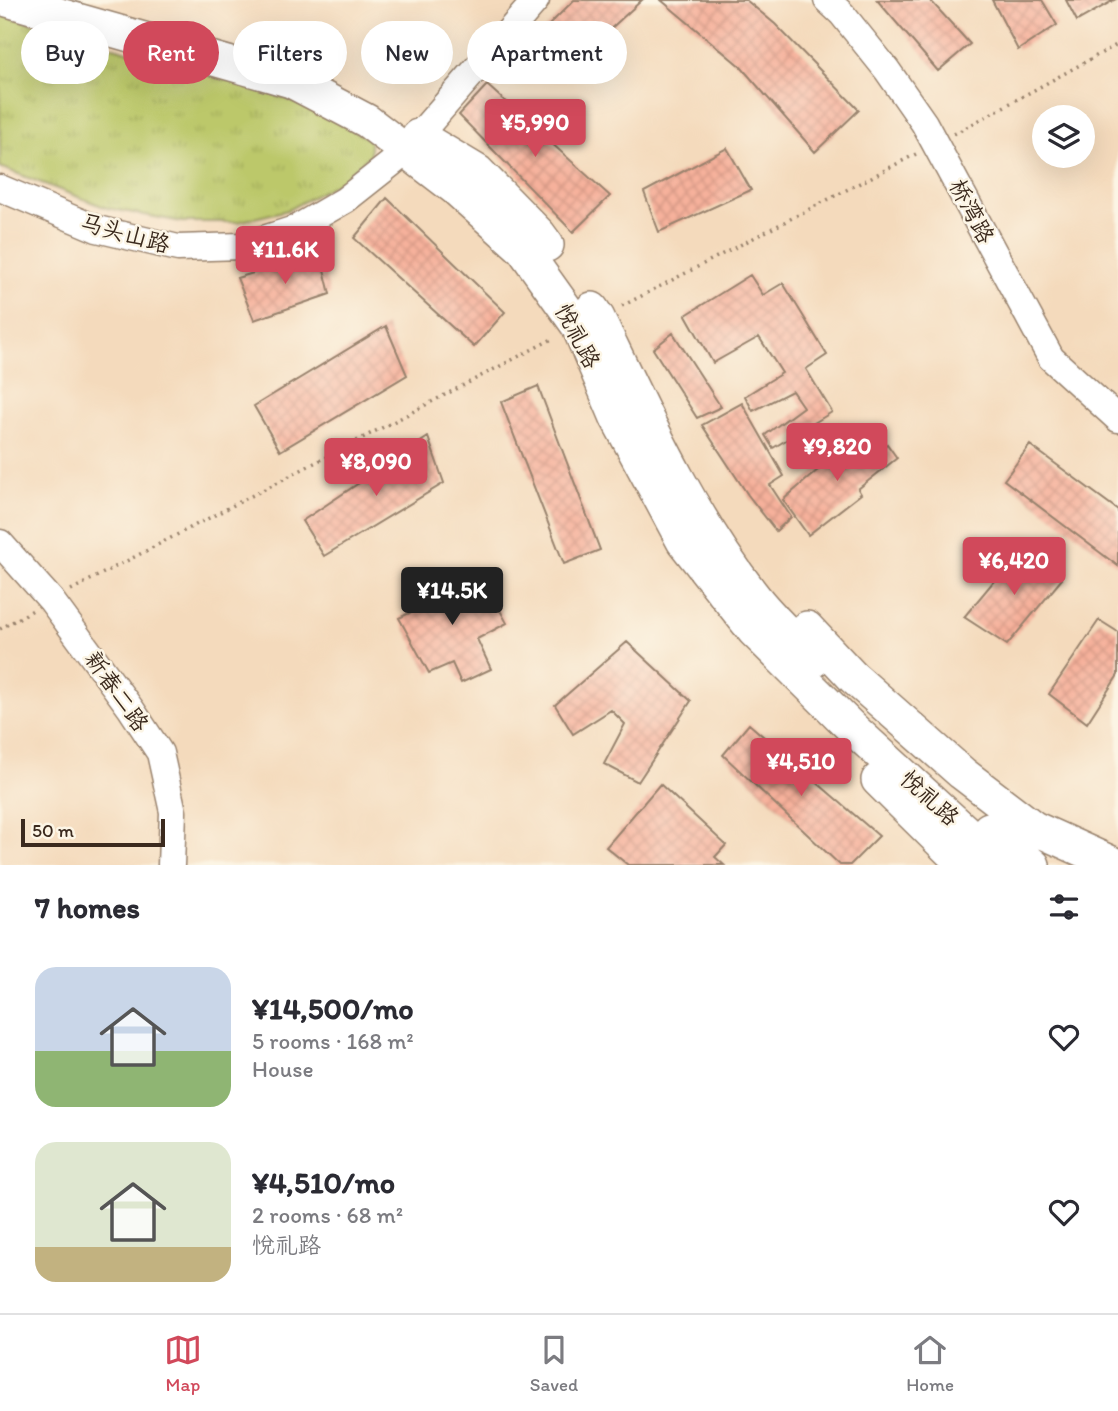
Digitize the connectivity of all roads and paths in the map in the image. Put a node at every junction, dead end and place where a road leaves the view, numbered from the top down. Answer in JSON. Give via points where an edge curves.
{"nodes":[{"id":1,"x":8,"y":0,"type":"edge"},
{"id":2,"x":81,"y":0,"type":"edge"},
{"id":3,"x":536,"y":0,"type":"edge"},
{"id":4,"x":827,"y":0,"type":"edge"},
{"id":5,"x":1118,"y":44,"type":"edge"},
{"id":6,"x":412,"y":144,"type":"junction"},
{"id":7,"x":936,"y":144,"type":"junction"},
{"id":8,"x":0,"y":188,"type":"edge"},
{"id":9,"x":588,"y":322,"type":"junction"},
{"id":10,"x":1118,"y":419,"type":"edge"},
{"id":11,"x":659,"y":445,"type":"junction"},
{"id":12,"x":674,"y":523,"type":"junction"},
{"id":13,"x":0,"y":543,"type":"edge"},
{"id":14,"x":51,"y":600,"type":"junction"},
{"id":15,"x":0,"y":629,"type":"edge"},
{"id":16,"x":171,"y":865,"type":"edge"},
{"id":17,"x":970,"y":865,"type":"edge"},
{"id":18,"x":1002,"y":865,"type":"edge"},
{"id":19,"x":1033,"y":865,"type":"edge"},
{"id":20,"x":1116,"y":865,"type":"edge"}],
"edges":[{"from":1,"to":6,"type":"main road","name":"悦礼路","via":[[291,81]]},
{"from":2,"to":6,"type":"main road","name":"悦礼路","via":[[235,41],[332,84]]},
{"from":3,"to":6,"type":"street","name":"马头山路"},
{"from":4,"to":7,"type":"street","name":"桥湾路","via":[[887,70]]},
{"from":5,"to":7,"type":"path"},
{"from":6,"to":8,"type":"street","name":"马头山路","via":[[345,200],[295,229],[242,246],[178,248],[97,229]]},
{"from":6,"to":9,"type":"main road","name":"悦礼路","via":[[478,173],[539,234]]},
{"from":7,"to":9,"type":"path"},
{"from":7,"to":10,"type":"street","name":"桥湾路","via":[[1051,358]]},
{"from":9,"to":11,"type":"main road","name":"悦礼路"},
{"from":9,"to":12,"type":"main road","name":"悦礼路","via":[[617,418]]},
{"from":9,"to":14,"type":"path"},
{"from":11,"to":19,"type":"main road","name":"悦礼路","via":[[699,519],[753,596],[921,772]]},
{"from":11,"to":20,"type":"main road","via":[[758,577],[853,677],[962,773],[1034,828]]},
{"from":12,"to":17,"type":"main road","via":[[705,596],[783,684],[951,852]]},
{"from":12,"to":18,"type":"main road","name":"悦礼路","via":[[754,631]]},
{"from":13,"to":14,"type":"street","name":"新春二路"},
{"from":14,"to":15,"type":"path"},
{"from":14,"to":16,"type":"street","name":"新春二路","via":[[160,753],[173,812]]}]}
